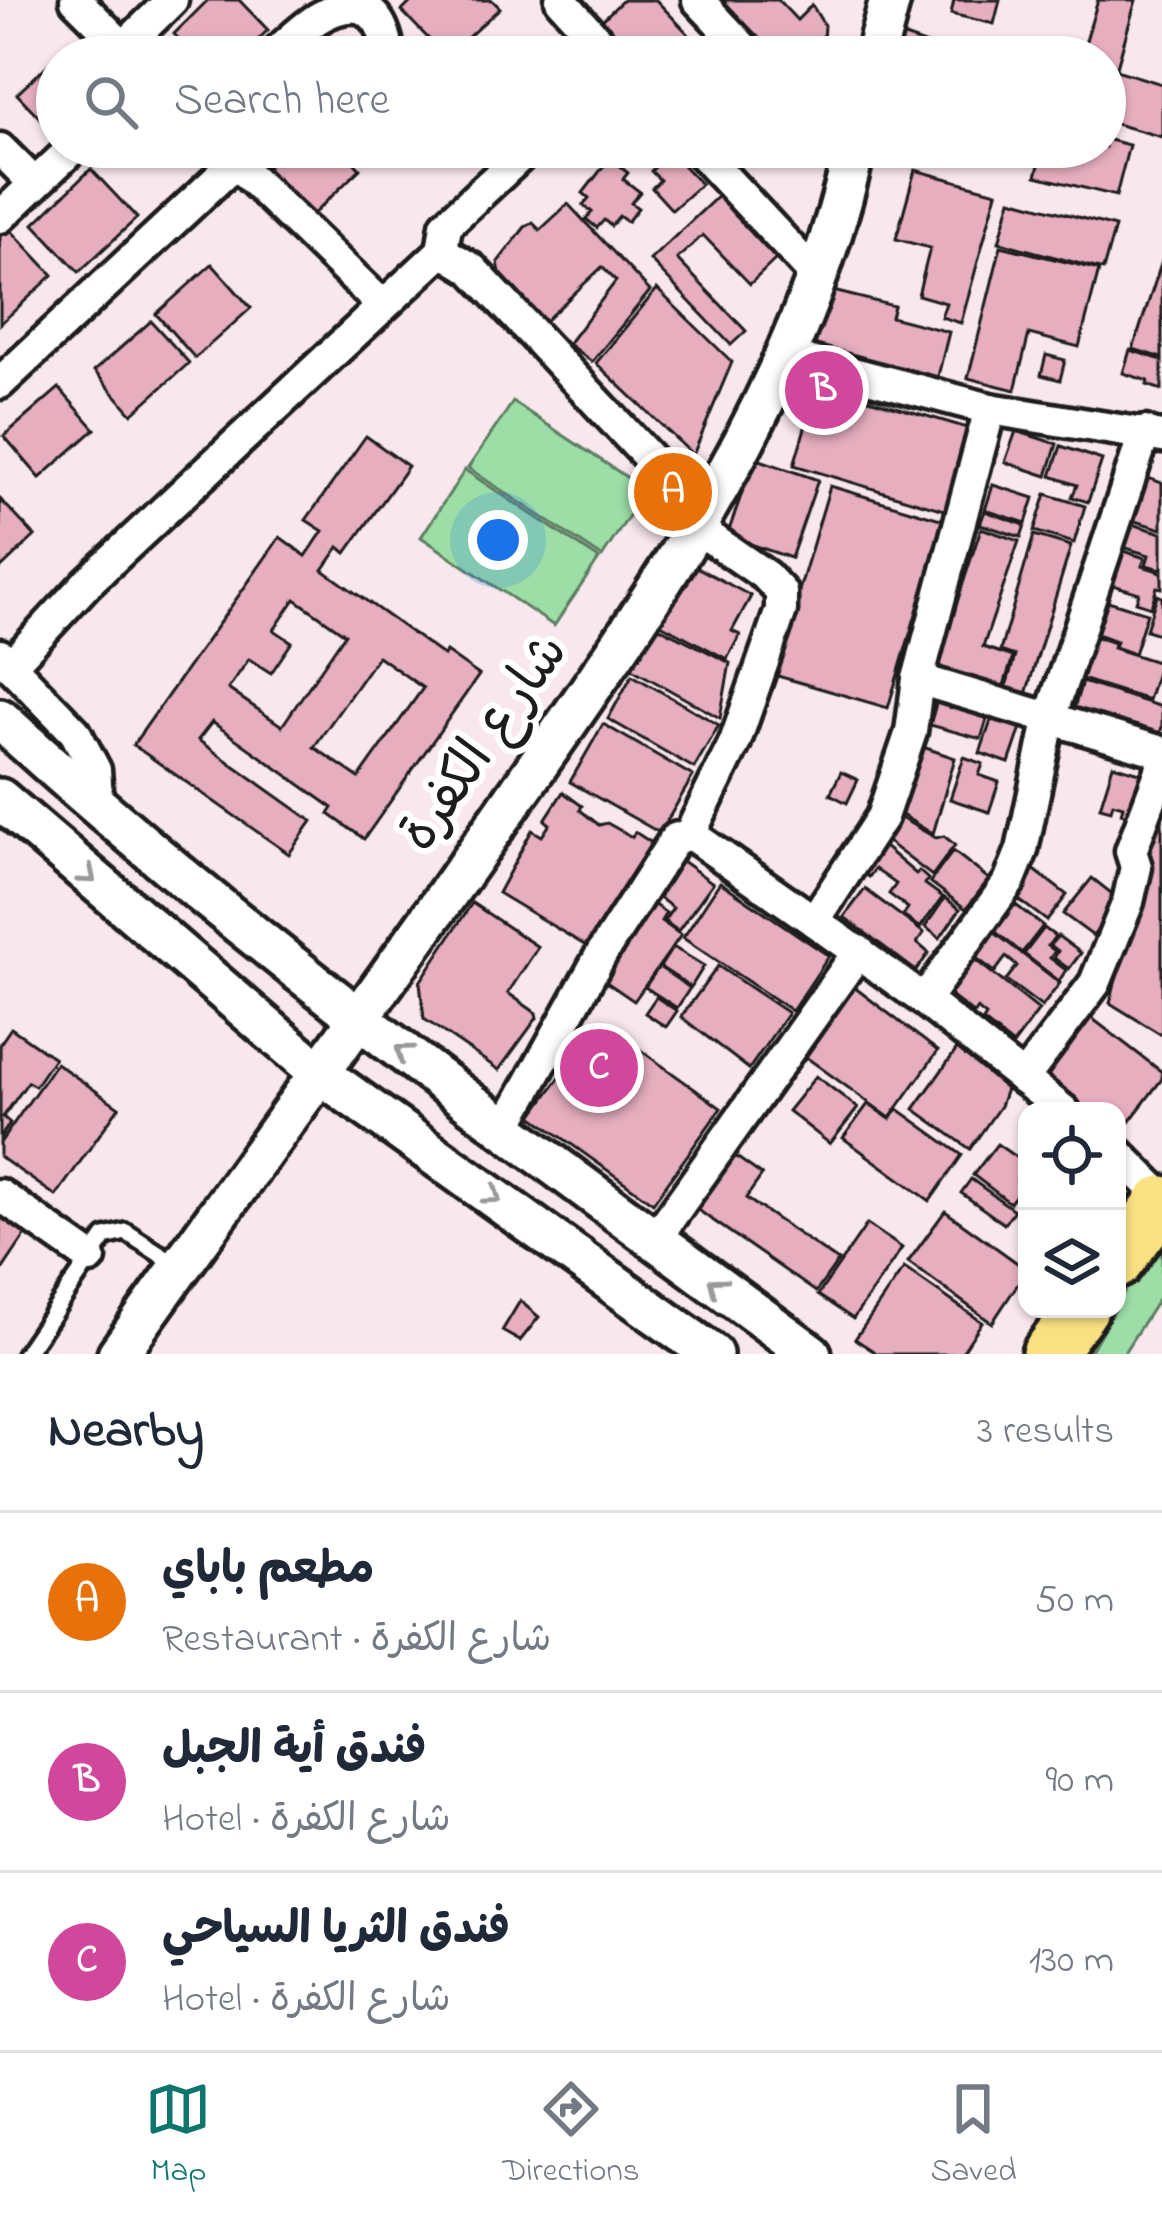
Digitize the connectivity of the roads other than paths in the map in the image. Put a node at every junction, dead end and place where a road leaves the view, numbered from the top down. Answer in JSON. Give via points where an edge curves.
{"nodes":[{"id":1,"x":76,"y":0,"type":"edge"},
{"id":2,"x":172,"y":0,"type":"edge"},
{"id":3,"x":561,"y":0,"type":"edge"},
{"id":4,"x":698,"y":0,"type":"edge"},
{"id":5,"x":379,"y":7,"type":"edge"},
{"id":6,"x":112,"y":36,"type":"edge"},
{"id":7,"x":142,"y":36,"type":"edge"},
{"id":8,"x":295,"y":36,"type":"edge"},
{"id":9,"x":593,"y":36,"type":"edge"},
{"id":10,"x":732,"y":36,"type":"edge"},
{"id":11,"x":0,"y":149,"type":"edge"},
{"id":12,"x":52,"y":168,"type":"edge"},
{"id":13,"x":221,"y":168,"type":"edge"},
{"id":14,"x":254,"y":168,"type":"edge"},
{"id":15,"x":508,"y":168,"type":"edge"},
{"id":16,"x":716,"y":168,"type":"edge"},
{"id":17,"x":844,"y":168,"type":"edge"},
{"id":18,"x":35,"y":184,"type":"junction"},
{"id":19,"x":0,"y":217,"type":"edge"},
{"id":20,"x":442,"y":251,"type":"junction"},
{"id":21,"x":818,"y":278,"type":"junction"},
{"id":22,"x":382,"y":305,"type":"junction"},
{"id":23,"x":788,"y":356,"type":"junction"},
{"id":24,"x":0,"y":383,"type":"edge"},
{"id":25,"x":990,"y":409,"type":"junction"},
{"id":26,"x":1154,"y":435,"type":"edge"},
{"id":27,"x":698,"y":529,"type":"junction"},
{"id":28,"x":6,"y":660,"type":"edge"},
{"id":29,"x":918,"y":679,"type":"junction"},
{"id":30,"x":0,"y":719,"type":"edge"},
{"id":31,"x":1049,"y":721,"type":"junction"},
{"id":32,"x":1162,"y":752,"type":"edge"},
{"id":33,"x":1162,"y":768,"type":"edge"},
{"id":34,"x":98,"y":809,"type":"junction"},
{"id":35,"x":6,"y":812,"type":"edge"},
{"id":36,"x":690,"y":834,"type":"junction"},
{"id":37,"x":814,"y":920,"type":"junction"},
{"id":38,"x":859,"y":950,"type":"junction"},
{"id":39,"x":924,"y":1000,"type":"junction"},
{"id":40,"x":361,"y":1020,"type":"junction"},
{"id":41,"x":321,"y":1074,"type":"junction"},
{"id":42,"x":1023,"y":1079,"type":"junction"},
{"id":43,"x":1052,"y":1102,"type":"edge"},
{"id":44,"x":505,"y":1128,"type":"junction"},
{"id":45,"x":1126,"y":1161,"type":"edge"},
{"id":46,"x":0,"y":1195,"type":"edge"},
{"id":47,"x":1162,"y":1200,"type":"edge"},
{"id":48,"x":655,"y":1239,"type":"junction"},
{"id":49,"x":1126,"y":1250,"type":"edge"},
{"id":50,"x":90,"y":1258,"type":"junction"},
{"id":51,"x":179,"y":1267,"type":"junction"},
{"id":52,"x":1075,"y":1318,"type":"edge"},
{"id":53,"x":25,"y":1354,"type":"edge"},
{"id":54,"x":118,"y":1354,"type":"edge"},
{"id":55,"x":712,"y":1354,"type":"edge"},
{"id":56,"x":811,"y":1354,"type":"edge"},
{"id":57,"x":1048,"y":1354,"type":"edge"}],
"edges":[{"from":1,"to":6,"type":"street"},
{"from":2,"to":7,"type":"street"},
{"from":3,"to":9,"type":"street"},
{"from":4,"to":10,"type":"street"},
{"from":5,"to":8,"type":"street","via":[[326,7]]},
{"from":11,"to":18,"type":"street"},
{"from":12,"to":18,"type":"street"},
{"from":13,"to":24,"type":"street"},
{"from":14,"to":22,"type":"street"},
{"from":15,"to":20,"type":"street","via":[[446,226]]},
{"from":16,"to":21,"type":"street"},
{"from":17,"to":21,"type":"street","name":"شارع الكفرة"},
{"from":18,"to":19,"type":"street"},
{"from":20,"to":22,"type":"street"},
{"from":20,"to":27,"type":"street","via":[[472,269],[665,475]]},
{"from":21,"to":23,"type":"street","name":"شارع الكفرة"},
{"from":22,"to":28,"type":"street"},
{"from":23,"to":25,"type":"street"},
{"from":23,"to":27,"type":"street","name":"شارع الكفرة"},
{"from":25,"to":26,"type":"street"},
{"from":25,"to":29,"type":"street"},
{"from":26,"to":31,"type":"street"},
{"from":27,"to":36,"type":"street","via":[[782,592],[735,742]]},
{"from":27,"to":40,"type":"street","name":"شارع الكفرة"},
{"from":28,"to":34,"type":"street","via":[[75,732],[94,770]]},
{"from":29,"to":31,"type":"street"},
{"from":29,"to":37,"type":"street","via":[[911,732],[882,817]]},
{"from":30,"to":34,"type":"street"},
{"from":31,"to":32,"type":"street"},
{"from":31,"to":39,"type":"street","via":[[1009,882]]},
{"from":33,"to":42,"type":"street","via":[[1131,850],[1128,902],[1096,983]]},
{"from":34,"to":40,"type":"street"},
{"from":35,"to":41,"type":"street","one_way":true},
{"from":36,"to":37,"type":"street"},
{"from":36,"to":44,"type":"street","via":[[675,838],[602,953]]},
{"from":37,"to":38,"type":"street"},
{"from":38,"to":39,"type":"street"},
{"from":38,"to":48,"type":"street"},
{"from":39,"to":42,"type":"street"},
{"from":40,"to":41,"type":"street","name":"شارع الكفرة"},
{"from":44,"to":40,"type":"street","one_way":true},
{"from":41,"to":51,"type":"street","name":"شارع الكفرة"},
{"from":41,"to":55,"type":"street","one_way":true},
{"from":42,"to":43,"type":"street"},
{"from":44,"to":48,"type":"street"},
{"from":45,"to":47,"type":"street"},
{"from":46,"to":50,"type":"street"},
{"from":47,"to":49,"type":"highway"},
{"from":56,"to":48,"type":"street","one_way":true},
{"from":50,"to":51,"type":"lane","via":[[105,1237],[126,1232]]},
{"from":50,"to":53,"type":"lane"},
{"from":51,"to":54,"type":"street","name":"شارع الكفرة"},
{"from":52,"to":57,"type":"highway"}]}
